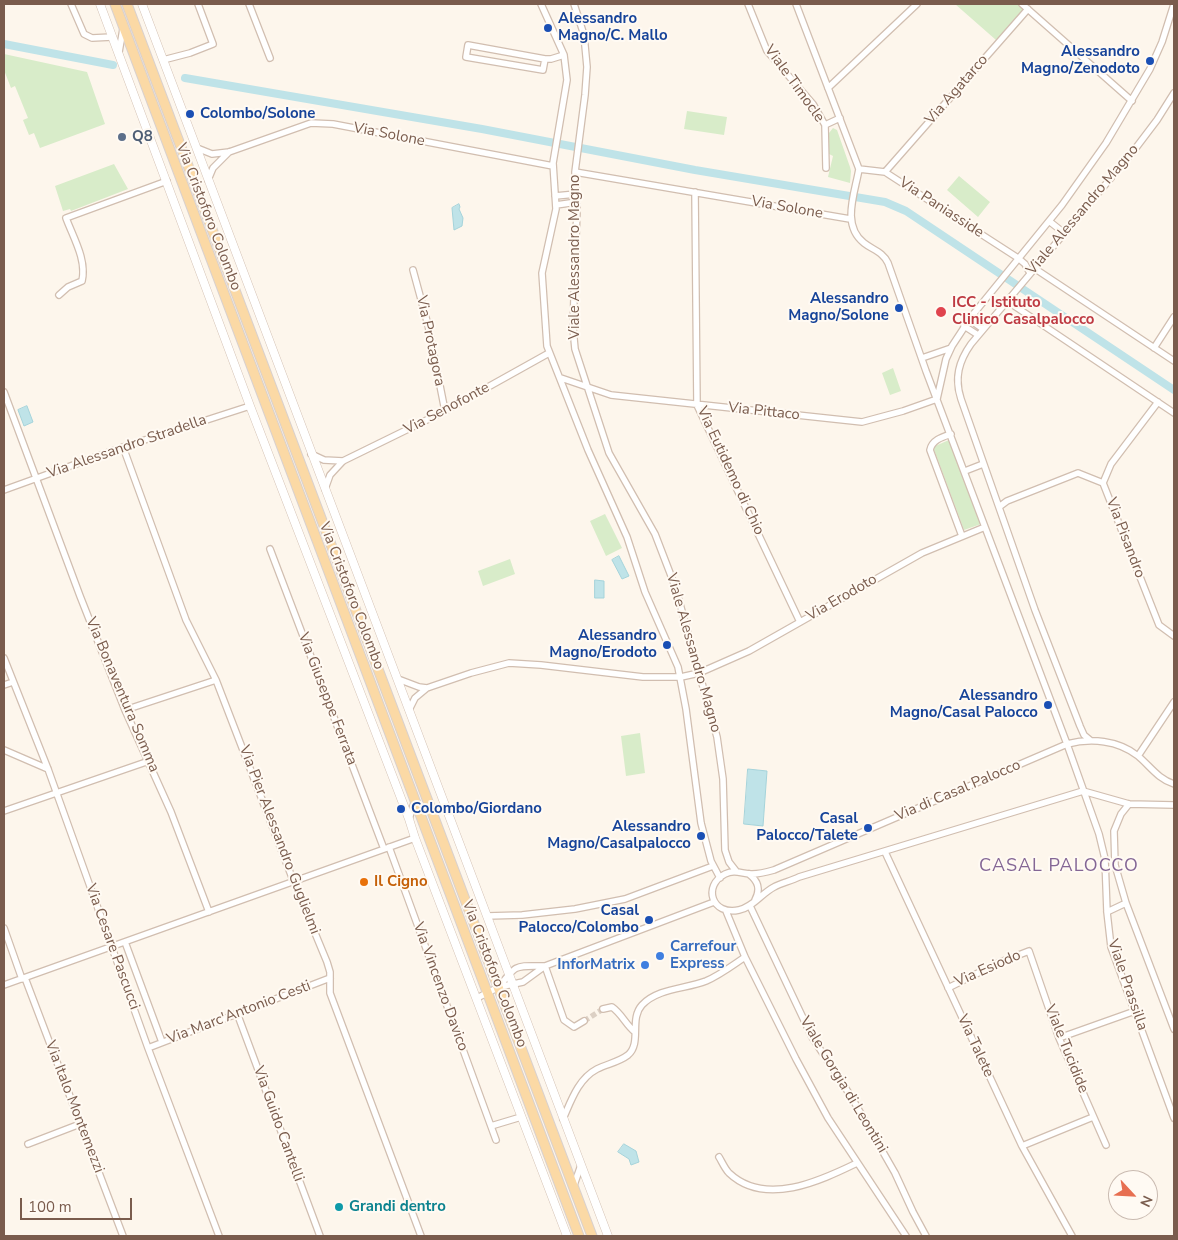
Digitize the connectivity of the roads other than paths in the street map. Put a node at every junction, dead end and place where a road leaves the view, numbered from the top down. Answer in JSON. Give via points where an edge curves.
{"nodes":[{"id":1,"x":71,"y":4,"type":"edge"},
{"id":2,"x":100,"y":4,"type":"edge"},
{"id":3,"x":115,"y":4,"type":"edge"},
{"id":4,"x":127,"y":4,"type":"edge"},
{"id":5,"x":142,"y":4,"type":"edge"},
{"id":6,"x":198,"y":4,"type":"edge"},
{"id":7,"x":249,"y":4,"type":"edge"},
{"id":8,"x":541,"y":4,"type":"edge"},
{"id":9,"x":574,"y":4,"type":"edge"},
{"id":10,"x":748,"y":4,"type":"edge"},
{"id":11,"x":796,"y":4,"type":"edge"},
{"id":12,"x":917,"y":4,"type":"edge"},
{"id":13,"x":1022,"y":4,"type":"edge"},
{"id":14,"x":1174,"y":4,"type":"edge"},
{"id":15,"x":1028,"y":9,"type":"junction"},
{"id":16,"x":124,"y":27,"type":"junction"},
{"id":17,"x":112,"y":37,"type":"junction"},
{"id":18,"x":119,"y":52,"type":"junction"},
{"id":19,"x":564,"y":54,"type":"junction"},
{"id":20,"x":270,"y":58,"type":"dead end"},
{"id":21,"x":545,"y":59,"type":"junction"},
{"id":22,"x":163,"y":60,"type":"junction"},
{"id":23,"x":828,"y":88,"type":"junction"},
{"id":24,"x":1174,"y":93,"type":"edge"},
{"id":25,"x":1132,"y":101,"type":"junction"},
{"id":26,"x":840,"y":118,"type":"junction"},
{"id":27,"x":825,"y":125,"type":"junction"},
{"id":28,"x":196,"y":148,"type":"junction"},
{"id":29,"x":229,"y":152,"type":"junction"},
{"id":30,"x":553,"y":163,"type":"junction"},
{"id":31,"x":826,"y":168,"type":"dead end"},
{"id":32,"x":576,"y":169,"type":"junction"},
{"id":33,"x":859,"y":169,"type":"junction"},
{"id":34,"x":885,"y":172,"type":"junction"},
{"id":35,"x":167,"y":181,"type":"junction"},
{"id":36,"x":208,"y":181,"type":"junction"},
{"id":37,"x":695,"y":192,"type":"junction"},
{"id":38,"x":576,"y":194,"type":"junction"},
{"id":39,"x":555,"y":196,"type":"junction"},
{"id":40,"x":577,"y":202,"type":"junction"},
{"id":41,"x":556,"y":205,"type":"junction"},
{"id":42,"x":850,"y":219,"type":"junction"},
{"id":43,"x":1049,"y":221,"type":"junction"},
{"id":44,"x":1064,"y":233,"type":"junction"},
{"id":45,"x":1018,"y":258,"type":"junction"},
{"id":46,"x":413,"y":270,"type":"dead end"},
{"id":47,"x":1032,"y":271,"type":"junction"},
{"id":48,"x":59,"y":295,"type":"dead end"},
{"id":49,"x":1010,"y":297,"type":"junction"},
{"id":50,"x":971,"y":317,"type":"junction"},
{"id":51,"x":1174,"y":317,"type":"edge"},
{"id":52,"x":964,"y":326,"type":"junction"},
{"id":53,"x":983,"y":329,"type":"junction"},
{"id":54,"x":978,"y":335,"type":"junction"},
{"id":55,"x":951,"y":348,"type":"junction"},
{"id":56,"x":1154,"y":348,"type":"junction"},
{"id":57,"x":549,"y":353,"type":"junction"},
{"id":58,"x":922,"y":358,"type":"junction"},
{"id":59,"x":1174,"y":362,"type":"edge"},
{"id":60,"x":561,"y":378,"type":"junction"},
{"id":61,"x":587,"y":387,"type":"junction"},
{"id":62,"x":4,"y":392,"type":"edge"},
{"id":63,"x":937,"y":399,"type":"junction"},
{"id":64,"x":1158,"y":402,"type":"junction"},
{"id":65,"x":697,"y":405,"type":"junction"},
{"id":66,"x":250,"y":406,"type":"junction"},
{"id":67,"x":445,"y":411,"type":"junction"},
{"id":68,"x":1174,"y":413,"type":"edge"},
{"id":69,"x":951,"y":434,"type":"junction"},
{"id":70,"x":123,"y":447,"type":"junction"},
{"id":71,"x":311,"y":454,"type":"junction"},
{"id":72,"x":342,"y":462,"type":"junction"},
{"id":73,"x":983,"y":464,"type":"junction"},
{"id":74,"x":965,"y":471,"type":"junction"},
{"id":75,"x":36,"y":478,"type":"junction"},
{"id":76,"x":1103,"y":483,"type":"junction"},
{"id":77,"x":325,"y":489,"type":"junction"},
{"id":78,"x":4,"y":490,"type":"edge"},
{"id":79,"x":999,"y":507,"type":"junction"},
{"id":80,"x":985,"y":527,"type":"junction"},
{"id":81,"x":962,"y":536,"type":"junction"},
{"id":82,"x":270,"y":549,"type":"dead end"},
{"id":83,"x":800,"y":622,"type":"junction"},
{"id":84,"x":1174,"y":636,"type":"edge"},
{"id":85,"x":4,"y":658,"type":"edge"},
{"id":86,"x":699,"y":673,"type":"junction"},
{"id":87,"x":681,"y":677,"type":"junction"},
{"id":88,"x":398,"y":679,"type":"junction"},
{"id":89,"x":216,"y":680,"type":"junction"},
{"id":90,"x":13,"y":682,"type":"junction"},
{"id":91,"x":4,"y":685,"type":"edge"},
{"id":92,"x":427,"y":688,"type":"junction"},
{"id":93,"x":1174,"y":702,"type":"edge"},
{"id":94,"x":125,"y":710,"type":"junction"},
{"id":95,"x":410,"y":710,"type":"junction"},
{"id":96,"x":1090,"y":740,"type":"junction"},
{"id":97,"x":1067,"y":744,"type":"junction"},
{"id":98,"x":4,"y":750,"type":"edge"},
{"id":99,"x":1138,"y":756,"type":"junction"},
{"id":100,"x":149,"y":761,"type":"junction"},
{"id":101,"x":48,"y":769,"type":"junction"},
{"id":102,"x":1174,"y":784,"type":"edge"},
{"id":103,"x":1083,"y":791,"type":"junction"},
{"id":104,"x":57,"y":794,"type":"junction"},
{"id":105,"x":415,"y":798,"type":"junction"},
{"id":106,"x":1129,"y":804,"type":"junction"},
{"id":107,"x":1174,"y":805,"type":"edge"},
{"id":108,"x":4,"y":812,"type":"edge"},
{"id":109,"x":409,"y":819,"type":"junction"},
{"id":110,"x":415,"y":838,"type":"junction"},
{"id":111,"x":386,"y":848,"type":"junction"},
{"id":112,"x":885,"y":852,"type":"junction"},
{"id":113,"x":713,"y":866,"type":"junction"},
{"id":114,"x":736,"y":871,"type":"junction"},
{"id":115,"x":749,"y":874,"type":"junction"},
{"id":116,"x":720,"y":878,"type":"junction"},
{"id":117,"x":293,"y":880,"type":"junction"},
{"id":118,"x":755,"y":900,"type":"junction"},
{"id":119,"x":714,"y":902,"type":"junction"},
{"id":120,"x":1126,"y":903,"type":"junction"},
{"id":121,"x":750,"y":906,"type":"junction"},
{"id":122,"x":726,"y":910,"type":"junction"},
{"id":123,"x":209,"y":912,"type":"junction"},
{"id":124,"x":1107,"y":912,"type":"junction"},
{"id":125,"x":487,"y":916,"type":"junction"},
{"id":126,"x":4,"y":928,"type":"edge"},
{"id":127,"x":125,"y":942,"type":"junction"},
{"id":128,"x":113,"y":946,"type":"junction"},
{"id":129,"x":1029,"y":951,"type":"joint"},
{"id":130,"x":745,"y":957,"type":"junction"},
{"id":131,"x":545,"y":966,"type":"junction"},
{"id":132,"x":509,"y":974,"type":"junction"},
{"id":133,"x":23,"y":978,"type":"junction"},
{"id":134,"x":330,"y":978,"type":"junction"},
{"id":135,"x":4,"y":985,"type":"edge"},
{"id":136,"x":513,"y":985,"type":"junction"},
{"id":137,"x":499,"y":987,"type":"junction"},
{"id":138,"x":948,"y":988,"type":"junction"},
{"id":139,"x":488,"y":994,"type":"junction"},
{"id":140,"x":477,"y":998,"type":"junction"},
{"id":141,"x":603,"y":1009,"type":"dead end"},
{"id":142,"x":1135,"y":1011,"type":"junction"},
{"id":143,"x":237,"y":1013,"type":"junction"},
{"id":144,"x":584,"y":1021,"type":"tunnel mouth"},
{"id":145,"x":1174,"y":1029,"type":"edge"},
{"id":146,"x":635,"y":1032,"type":"junction"},
{"id":147,"x":1060,"y":1038,"type":"junction"},
{"id":148,"x":162,"y":1042,"type":"junction"},
{"id":149,"x":148,"y":1048,"type":"junction"},
{"id":150,"x":521,"y":1117,"type":"junction"},
{"id":151,"x":1094,"y":1117,"type":"junction"},
{"id":152,"x":1174,"y":1118,"type":"edge"},
{"id":153,"x":563,"y":1119,"type":"junction"},
{"id":154,"x":80,"y":1124,"type":"junction"},
{"id":155,"x":491,"y":1126,"type":"junction"},
{"id":156,"x":496,"y":1140,"type":"dead end"},
{"id":157,"x":28,"y":1144,"type":"dead end"},
{"id":158,"x":1106,"y":1145,"type":"dead end"},
{"id":159,"x":1022,"y":1146,"type":"junction"},
{"id":160,"x":719,"y":1157,"type":"dead end"},
{"id":161,"x":857,"y":1163,"type":"junction"},
{"id":162,"x":581,"y":1165,"type":"junction"},
{"id":163,"x":574,"y":1188,"type":"junction"},
{"id":164,"x":123,"y":1236,"type":"edge"},
{"id":165,"x":219,"y":1236,"type":"edge"},
{"id":166,"x":320,"y":1236,"type":"edge"},
{"id":167,"x":421,"y":1236,"type":"edge"},
{"id":168,"x":567,"y":1236,"type":"edge"},
{"id":169,"x":579,"y":1236,"type":"edge"},
{"id":170,"x":592,"y":1236,"type":"edge"},
{"id":171,"x":608,"y":1236,"type":"edge"},
{"id":172,"x":906,"y":1236,"type":"edge"},
{"id":173,"x":926,"y":1236,"type":"edge"},
{"id":174,"x":1072,"y":1236,"type":"edge"}],
"edges":[{"from":1,"to":17,"type":"street","via":[[84,34],[92,38]]},
{"from":2,"to":17,"type":"street","name":"Via Cristoforo Colombo"},
{"from":3,"to":16,"type":"main road","name":"Via Cristoforo Colombo"},
{"from":4,"to":137,"type":"main road","name":"Via Cristoforo Colombo"},
{"from":5,"to":22,"type":"street","name":"Via Cristoforo Colombo"},
{"from":6,"to":22,"type":"street","via":[[214,44]]},
{"from":7,"to":20,"type":"street"},
{"from":8,"to":19,"type":"street","name":"Viale Alessandro Magno"},
{"from":9,"to":32,"type":"street","name":"Viale Alessandro Magno","via":[[584,35],[587,60]]},
{"from":10,"to":27,"type":"street","name":"Viale Timocle","via":[[767,51],[813,104]]},
{"from":11,"to":23,"type":"street","name":"Viale Timocle"},
{"from":12,"to":23,"type":"street"},
{"from":13,"to":15,"type":"street"},
{"from":14,"to":25,"type":"street","name":"Viale Alessandro Magno","via":[[1156,56]]},
{"from":15,"to":25,"type":"street"},
{"from":15,"to":34,"type":"street","name":"Via Agatarco"},
{"from":16,"to":18,"type":"street"},
{"from":16,"to":105,"type":"main road","name":"Via Cristoforo Colombo"},
{"from":17,"to":18,"type":"street","name":"Via Cristoforo Colombo"},
{"from":18,"to":35,"type":"street","name":"Via Cristoforo Colombo"},
{"from":19,"to":21,"type":"street"},
{"from":19,"to":30,"type":"street","name":"Viale Alessandro Magno","via":[[567,85]]},
{"from":21,"to":21,"type":"street","via":[[468,45],[466,57],[543,70]]},
{"from":22,"to":28,"type":"street","name":"Via Cristoforo Colombo"},
{"from":23,"to":26,"type":"street","name":"Viale Timocle"},
{"from":24,"to":44,"type":"street","name":"Viale Alessandro Magno","via":[[1149,131]]},
{"from":25,"to":43,"type":"street","name":"Viale Alessandro Magno","via":[[1091,165]]},
{"from":26,"to":27,"type":"street"},
{"from":26,"to":33,"type":"street","name":"Viale Timocle"},
{"from":27,"to":31,"type":"street","name":"Viale Timocle"},
{"from":28,"to":29,"type":"street","via":[[212,154]]},
{"from":28,"to":36,"type":"street","name":"Via Cristoforo Colombo"},
{"from":29,"to":30,"type":"street","name":"Via Solone","via":[[311,123],[333,124]]},
{"from":29,"to":36,"type":"street","via":[[214,168]]},
{"from":30,"to":39,"type":"street","name":"Viale Alessandro Magno"},
{"from":32,"to":37,"type":"street","name":"Via Solone"},
{"from":32,"to":38,"type":"street","name":"Viale Alessandro Magno"},
{"from":33,"to":34,"type":"street","name":"Via Paniasside"},
{"from":33,"to":42,"type":"street"},
{"from":34,"to":45,"type":"street","name":"Via Paniasside"},
{"from":35,"to":48,"type":"street","name":"Via Cristoforo Colombo","via":[[66,218],[84,273],[82,281]]},
{"from":35,"to":66,"type":"street","name":"Via Cristoforo Colombo"},
{"from":36,"to":71,"type":"street","name":"Via Cristoforo Colombo"},
{"from":37,"to":42,"type":"street","name":"Via Solone"},
{"from":37,"to":65,"type":"street","name":"Via Eutidemo di Chio"},
{"from":38,"to":39,"type":"street"},
{"from":38,"to":40,"type":"street","name":"Viale Alessandro Magno"},
{"from":39,"to":41,"type":"street","name":"Viale Alessandro Magno"},
{"from":40,"to":41,"type":"street"},
{"from":40,"to":61,"type":"street","name":"Viale Alessandro Magno","via":[[573,328],[576,353]]},
{"from":41,"to":57,"type":"street","name":"Viale Alessandro Magno","via":[[542,273]]},
{"from":42,"to":58,"type":"street","via":[[860,239],[887,260]]},
{"from":43,"to":44,"type":"street"},
{"from":43,"to":45,"type":"street","name":"Viale Alessandro Magno"},
{"from":44,"to":47,"type":"street","name":"Viale Alessandro Magno"},
{"from":45,"to":47,"type":"street","name":"Via Paniasside"},
{"from":45,"to":50,"type":"street","name":"Viale Alessandro Magno"},
{"from":46,"to":67,"type":"street","name":"Via Protagora"},
{"from":47,"to":49,"type":"street","name":"Viale Alessandro Magno"},
{"from":47,"to":56,"type":"street","name":"Via Paniasside"},
{"from":49,"to":53,"type":"street","name":"Viale Alessandro Magno"},
{"from":49,"to":64,"type":"street","via":[[1016,307]]},
{"from":50,"to":52,"type":"street","name":"Viale Alessandro Magno"},
{"from":50,"to":53,"type":"street"},
{"from":51,"to":56,"type":"street"},
{"from":52,"to":54,"type":"street"},
{"from":52,"to":55,"type":"street","name":"Viale Alessandro Magno"},
{"from":53,"to":54,"type":"street","name":"Viale Alessandro Magno"},
{"from":54,"to":73,"type":"street","name":"Viale Alessandro Magno","via":[[962,360],[957,381],[960,399]]},
{"from":55,"to":58,"type":"street"},
{"from":55,"to":63,"type":"street","name":"Viale Alessandro Magno"},
{"from":56,"to":59,"type":"street","name":"Via Paniasside"},
{"from":57,"to":60,"type":"street","name":"Viale Alessandro Magno"},
{"from":57,"to":67,"type":"street","name":"Via Senofonte"},
{"from":58,"to":63,"type":"street"},
{"from":60,"to":61,"type":"street","name":"Via Pittaco"},
{"from":60,"to":87,"type":"street","name":"Viale Alessandro Magno"},
{"from":61,"to":65,"type":"street","name":"Via Pittaco","via":[[612,395]]},
{"from":61,"to":86,"type":"street","name":"Viale Alessandro Magno","via":[[609,453],[650,523],[668,564]]},
{"from":62,"to":75,"type":"street","name":"Via Bonaventura Somma"},
{"from":63,"to":65,"type":"street","name":"Via Pittaco","via":[[862,422]]},
{"from":63,"to":69,"type":"street"},
{"from":64,"to":68,"type":"street"},
{"from":64,"to":76,"type":"street","via":[[1111,464]]},
{"from":65,"to":83,"type":"street","name":"Via Eutidemo di Chio"},
{"from":66,"to":70,"type":"street","name":"Via Alessandro Stradella"},
{"from":66,"to":109,"type":"street","name":"Via Cristoforo Colombo"},
{"from":67,"to":72,"type":"street","name":"Via Senofonte"},
{"from":69,"to":74,"type":"street"},
{"from":69,"to":81,"type":"street","via":[[934,442],[930,450]]},
{"from":70,"to":75,"type":"street","name":"Via Alessandro Stradella"},
{"from":70,"to":89,"type":"street","name":"Via Pier Alessandro Guglielmi","via":[[186,620]]},
{"from":71,"to":72,"type":"street","via":[[324,460]]},
{"from":71,"to":77,"type":"street","name":"Via Cristoforo Colombo"},
{"from":72,"to":77,"type":"street","via":[[330,475]]},
{"from":73,"to":74,"type":"street"},
{"from":73,"to":79,"type":"street","name":"Viale Alessandro Magno"},
{"from":74,"to":80,"type":"street"},
{"from":75,"to":78,"type":"street","name":"Via Alessandro Stradella"},
{"from":75,"to":94,"type":"street","name":"Via Bonaventura Somma"},
{"from":76,"to":79,"type":"street","name":"Via Pisandro","via":[[1078,473]]},
{"from":76,"to":84,"type":"street","name":"Via Pisandro","via":[[1159,625]]},
{"from":77,"to":88,"type":"street","name":"Via Cristoforo Colombo"},
{"from":79,"to":96,"type":"street","name":"Viale Alessandro Magno","via":[[1080,726]]},
{"from":80,"to":81,"type":"street","name":"Via Erodoto"},
{"from":80,"to":97,"type":"street"},
{"from":81,"to":83,"type":"street","name":"Via Erodoto","via":[[919,554]]},
{"from":82,"to":111,"type":"street","name":"Via Giuseppe Ferrata"},
{"from":83,"to":86,"type":"street","name":"Via Erodoto","via":[[737,657]]},
{"from":85,"to":90,"type":"street","name":"Via Cesare Pascucci"},
{"from":86,"to":87,"type":"street","name":"Via Erodoto"},
{"from":86,"to":114,"type":"street","name":"Viale Alessandro Magno","via":[[721,758],[725,850],[728,862]]},
{"from":87,"to":92,"type":"street","via":[[643,677],[509,663]]},
{"from":87,"to":113,"type":"street","name":"Viale Alessandro Magno","via":[[698,807]]},
{"from":88,"to":92,"type":"street"},
{"from":88,"to":95,"type":"street","name":"Via Cristoforo Colombo"},
{"from":89,"to":94,"type":"street"},
{"from":89,"to":117,"type":"street","name":"Via Pier Alessandro Guglielmi"},
{"from":90,"to":91,"type":"street"},
{"from":90,"to":101,"type":"street","name":"Via Cesare Pascucci"},
{"from":92,"to":95,"type":"street","via":[[415,698]]},
{"from":93,"to":99,"type":"street"},
{"from":94,"to":100,"type":"street","name":"Via Bonaventura Somma"},
{"from":95,"to":125,"type":"street","name":"Via Cristoforo Colombo"},
{"from":96,"to":97,"type":"street","name":"Via di Casal Palocco"},
{"from":96,"to":99,"type":"street","name":"Via di Casal Palocco","via":[[1116,744]]},
{"from":97,"to":103,"type":"street"},
{"from":97,"to":115,"type":"street","name":"Via di Casal Palocco","via":[[774,870]]},
{"from":98,"to":101,"type":"street"},
{"from":99,"to":102,"type":"street","name":"Via di Casal Palocco","via":[[1151,770]]},
{"from":100,"to":104,"type":"street"},
{"from":100,"to":123,"type":"street","name":"Via Bonaventura Somma"},
{"from":101,"to":104,"type":"street","name":"Via Cesare Pascucci"},
{"from":103,"to":106,"type":"street"},
{"from":103,"to":112,"type":"street","name":"Via di Casal Palocco"},
{"from":103,"to":124,"type":"street","name":"Viale Prassilla","via":[[1105,859]]},
{"from":104,"to":108,"type":"street"},
{"from":104,"to":128,"type":"street","name":"Via Cesare Pascucci"},
{"from":105,"to":109,"type":"street"},
{"from":105,"to":139,"type":"main road","name":"Via Cristoforo Colombo"},
{"from":106,"to":107,"type":"street"},
{"from":106,"to":120,"type":"street","name":"Viale Prassilla","via":[[1114,831],[1115,866]]},
{"from":109,"to":110,"type":"street","name":"Via Cristoforo Colombo"},
{"from":110,"to":111,"type":"street"},
{"from":110,"to":140,"type":"street","name":"Via Cristoforo Colombo"},
{"from":111,"to":117,"type":"street"},
{"from":111,"to":155,"type":"street","name":"Via Vincenzo Davico"},
{"from":112,"to":118,"type":"street","name":"Via di Casal Palocco","via":[[799,877],[774,887]]},
{"from":112,"to":138,"type":"street","name":"Via Talete"},
{"from":113,"to":116,"type":"street","name":"Viale Alessandro Magno"},
{"from":113,"to":125,"type":"street","via":[[625,899],[575,909]]},
{"from":114,"to":115,"type":"street","name":"Via di Casal Palocco"},
{"from":114,"to":116,"type":"street"},
{"from":115,"to":118,"type":"street","via":[[758,887]]},
{"from":116,"to":119,"type":"street","via":[[712,891]]},
{"from":117,"to":123,"type":"street"},
{"from":117,"to":134,"type":"street","name":"Via Pier Alessandro Guglielmi","via":[[327,962]]},
{"from":118,"to":121,"type":"street"},
{"from":119,"to":122,"type":"street"},
{"from":119,"to":131,"type":"street"},
{"from":120,"to":124,"type":"street"},
{"from":120,"to":145,"type":"street","name":"Viale Prassilla"},
{"from":121,"to":122,"type":"street"},
{"from":121,"to":173,"type":"street","name":"Viale Gorgia di Leontini","via":[[812,1037],[895,1173]]},
{"from":122,"to":130,"type":"street","name":"Viale Gorgia di Leontini"},
{"from":123,"to":127,"type":"street"},
{"from":124,"to":142,"type":"street","name":"Viale Prassilla","via":[[1111,947]]},
{"from":125,"to":132,"type":"street","name":"Via Cristoforo Colombo"},
{"from":126,"to":133,"type":"street","name":"Via Italo Montemezzi"},
{"from":127,"to":128,"type":"street"},
{"from":127,"to":148,"type":"street","name":"Via Cesare Pascucci"},
{"from":128,"to":133,"type":"street"},
{"from":128,"to":149,"type":"street","name":"Via Cesare Pascucci"},
{"from":129,"to":138,"type":"street","name":"Via Esiodo"},
{"from":129,"to":147,"type":"street","name":"Viale Tucidide"},
{"from":130,"to":146,"type":"street","via":[[706,981],[680,987],[646,1002],[638,1012]]},
{"from":130,"to":161,"type":"street","name":"Viale Gorgia di Leontini","via":[[823,1110]]},
{"from":131,"to":132,"type":"street","via":[[518,967]]},
{"from":131,"to":136,"type":"street","via":[[524,982]]},
{"from":131,"to":144,"type":"street","via":[[564,1020],[574,1026]]},
{"from":132,"to":136,"type":"street","name":"Via Cristoforo Colombo"},
{"from":132,"to":137,"type":"street"},
{"from":133,"to":135,"type":"street"},
{"from":133,"to":154,"type":"street","name":"Via Italo Montemezzi"},
{"from":134,"to":143,"type":"street","name":"Via Marc'Antonio Cesti"},
{"from":134,"to":167,"type":"street","name":"Via Pier Alessandro Guglielmi","via":[[330,992]]},
{"from":136,"to":137,"type":"street"},
{"from":136,"to":153,"type":"street","name":"Via Cristoforo Colombo"},
{"from":137,"to":139,"type":"street"},
{"from":137,"to":163,"type":"main road","name":"Via Cristoforo Colombo"},
{"from":138,"to":159,"type":"street","name":"Via Talete"},
{"from":139,"to":140,"type":"street"},
{"from":139,"to":169,"type":"main road","name":"Via Cristoforo Colombo"},
{"from":140,"to":150,"type":"street","name":"Via Cristoforo Colombo"},
{"from":141,"to":146,"type":"street","via":[[612,1008],[619,1012]]},
{"from":142,"to":147,"type":"street"},
{"from":142,"to":152,"type":"street","name":"Viale Prassilla"},
{"from":143,"to":148,"type":"street","name":"Via Marc'Antonio Cesti"},
{"from":143,"to":166,"type":"street","name":"Via Guido Cantelli"},
{"from":146,"to":153,"type":"street","via":[[634,1046],[629,1053],[584,1078]]},
{"from":147,"to":151,"type":"street","name":"Viale Tucidide"},
{"from":148,"to":149,"type":"street","name":"Via Marc'Antonio Cesti"},
{"from":149,"to":165,"type":"street","name":"Via Cesare Pascucci"},
{"from":150,"to":155,"type":"street"},
{"from":150,"to":168,"type":"street","name":"Via Cristoforo Colombo"},
{"from":151,"to":158,"type":"street","name":"Viale Tucidide"},
{"from":151,"to":159,"type":"street"},
{"from":153,"to":162,"type":"street","name":"Via Cristoforo Colombo"},
{"from":154,"to":157,"type":"street"},
{"from":154,"to":164,"type":"street","name":"Via Italo Montemezzi"},
{"from":155,"to":156,"type":"street","name":"Via Vincenzo Davico"},
{"from":159,"to":174,"type":"street","name":"Via Talete"},
{"from":160,"to":161,"type":"street","via":[[727,1172],[748,1186],[779,1190],[827,1178]]},
{"from":161,"to":172,"type":"street","name":"Viale Gorgia di Leontini"},
{"from":162,"to":163,"type":"street"},
{"from":162,"to":171,"type":"street","name":"Via Cristoforo Colombo"},
{"from":163,"to":170,"type":"main road","name":"Via Cristoforo Colombo"}]}
